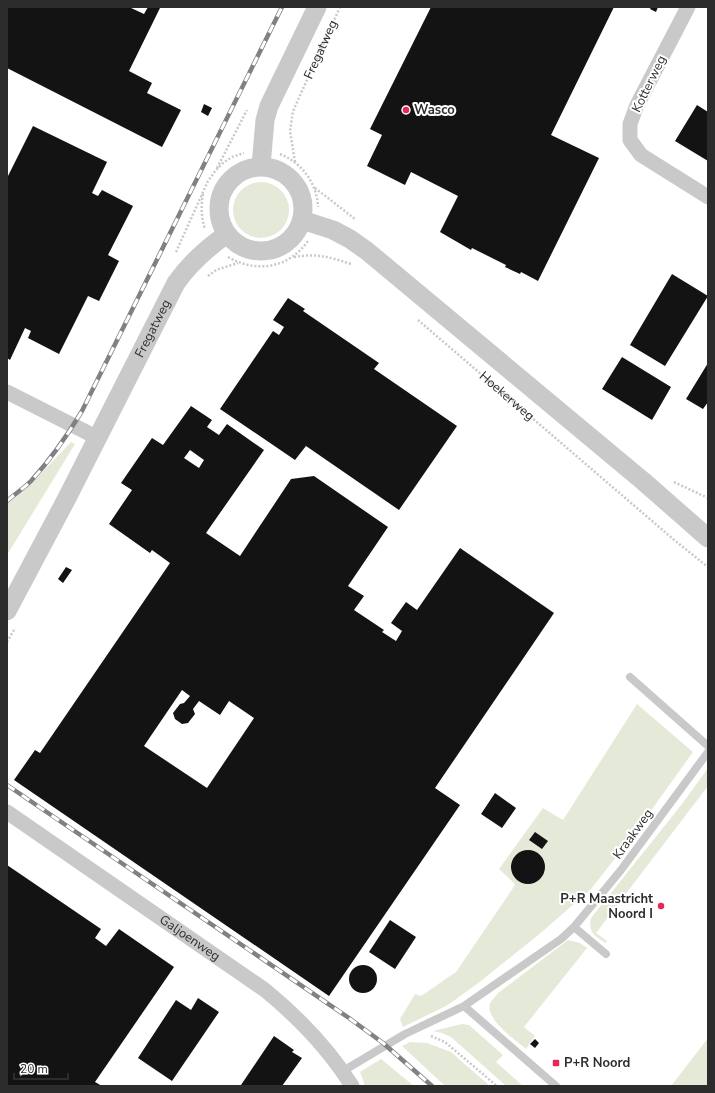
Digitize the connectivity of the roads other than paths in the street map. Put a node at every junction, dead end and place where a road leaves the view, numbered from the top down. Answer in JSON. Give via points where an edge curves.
{"nodes":[{"id":1,"x":317,"y":7,"type":"edge"},
{"id":2,"x":688,"y":7,"type":"edge"},
{"id":3,"x":261,"y":158,"type":"junction"},
{"id":4,"x":708,"y":197,"type":"edge"},
{"id":5,"x":309,"y":222,"type":"junction"},
{"id":6,"x":220,"y":239,"type":"junction"},
{"id":7,"x":7,"y":392,"type":"edge"},
{"id":8,"x":98,"y":438,"type":"junction"},
{"id":9,"x":708,"y":538,"type":"edge"},
{"id":10,"x":7,"y":611,"type":"edge"},
{"id":11,"x":630,"y":677,"type":"dead end"},
{"id":12,"x":708,"y":746,"type":"edge"},
{"id":13,"x":708,"y":752,"type":"edge"},
{"id":14,"x":7,"y":812,"type":"edge"},
{"id":15,"x":574,"y":927,"type":"junction"},
{"id":16,"x":606,"y":954,"type":"dead end"},
{"id":17,"x":464,"y":1006,"type":"junction"},
{"id":18,"x":343,"y":1071,"type":"junction"},
{"id":19,"x":352,"y":1086,"type":"edge"},
{"id":20,"x":556,"y":1086,"type":"edge"}],
"edges":[{"from":1,"to":3,"type":"street","name":"Fregatweg","via":[[269,106]]},
{"from":2,"to":4,"type":"street","name":"Kotterweg","via":[[637,105],[630,124],[630,140],[641,155]]},
{"from":3,"to":5,"type":"street","via":[[295,183],[300,191]]},
{"from":3,"to":6,"type":"street","via":[[235,175],[223,190],[220,199]]},
{"from":5,"to":6,"type":"street","via":[[288,242],[265,251],[248,249]]},
{"from":5,"to":9,"type":"street","name":"Hoekerweg","via":[[333,230],[367,251]]},
{"from":6,"to":8,"type":"street","name":"Fregatweg","via":[[188,266],[176,283]]},
{"from":7,"to":8,"type":"street"},
{"from":8,"to":10,"type":"street","name":"Fregatweg"},
{"from":11,"to":12,"type":"lane"},
{"from":13,"to":15,"type":"lane","name":"Kraakweg","via":[[621,870]]},
{"from":14,"to":18,"type":"street","name":"Galjoenweg","via":[[265,990],[303,1024]]},
{"from":15,"to":16,"type":"lane"},
{"from":15,"to":17,"type":"lane","name":"Kraakweg"},
{"from":17,"to":18,"type":"lane","name":"Kraakweg","via":[[414,1030]]},
{"from":17,"to":20,"type":"lane"},
{"from":18,"to":19,"type":"street","name":"Galjoenweg"}]}
